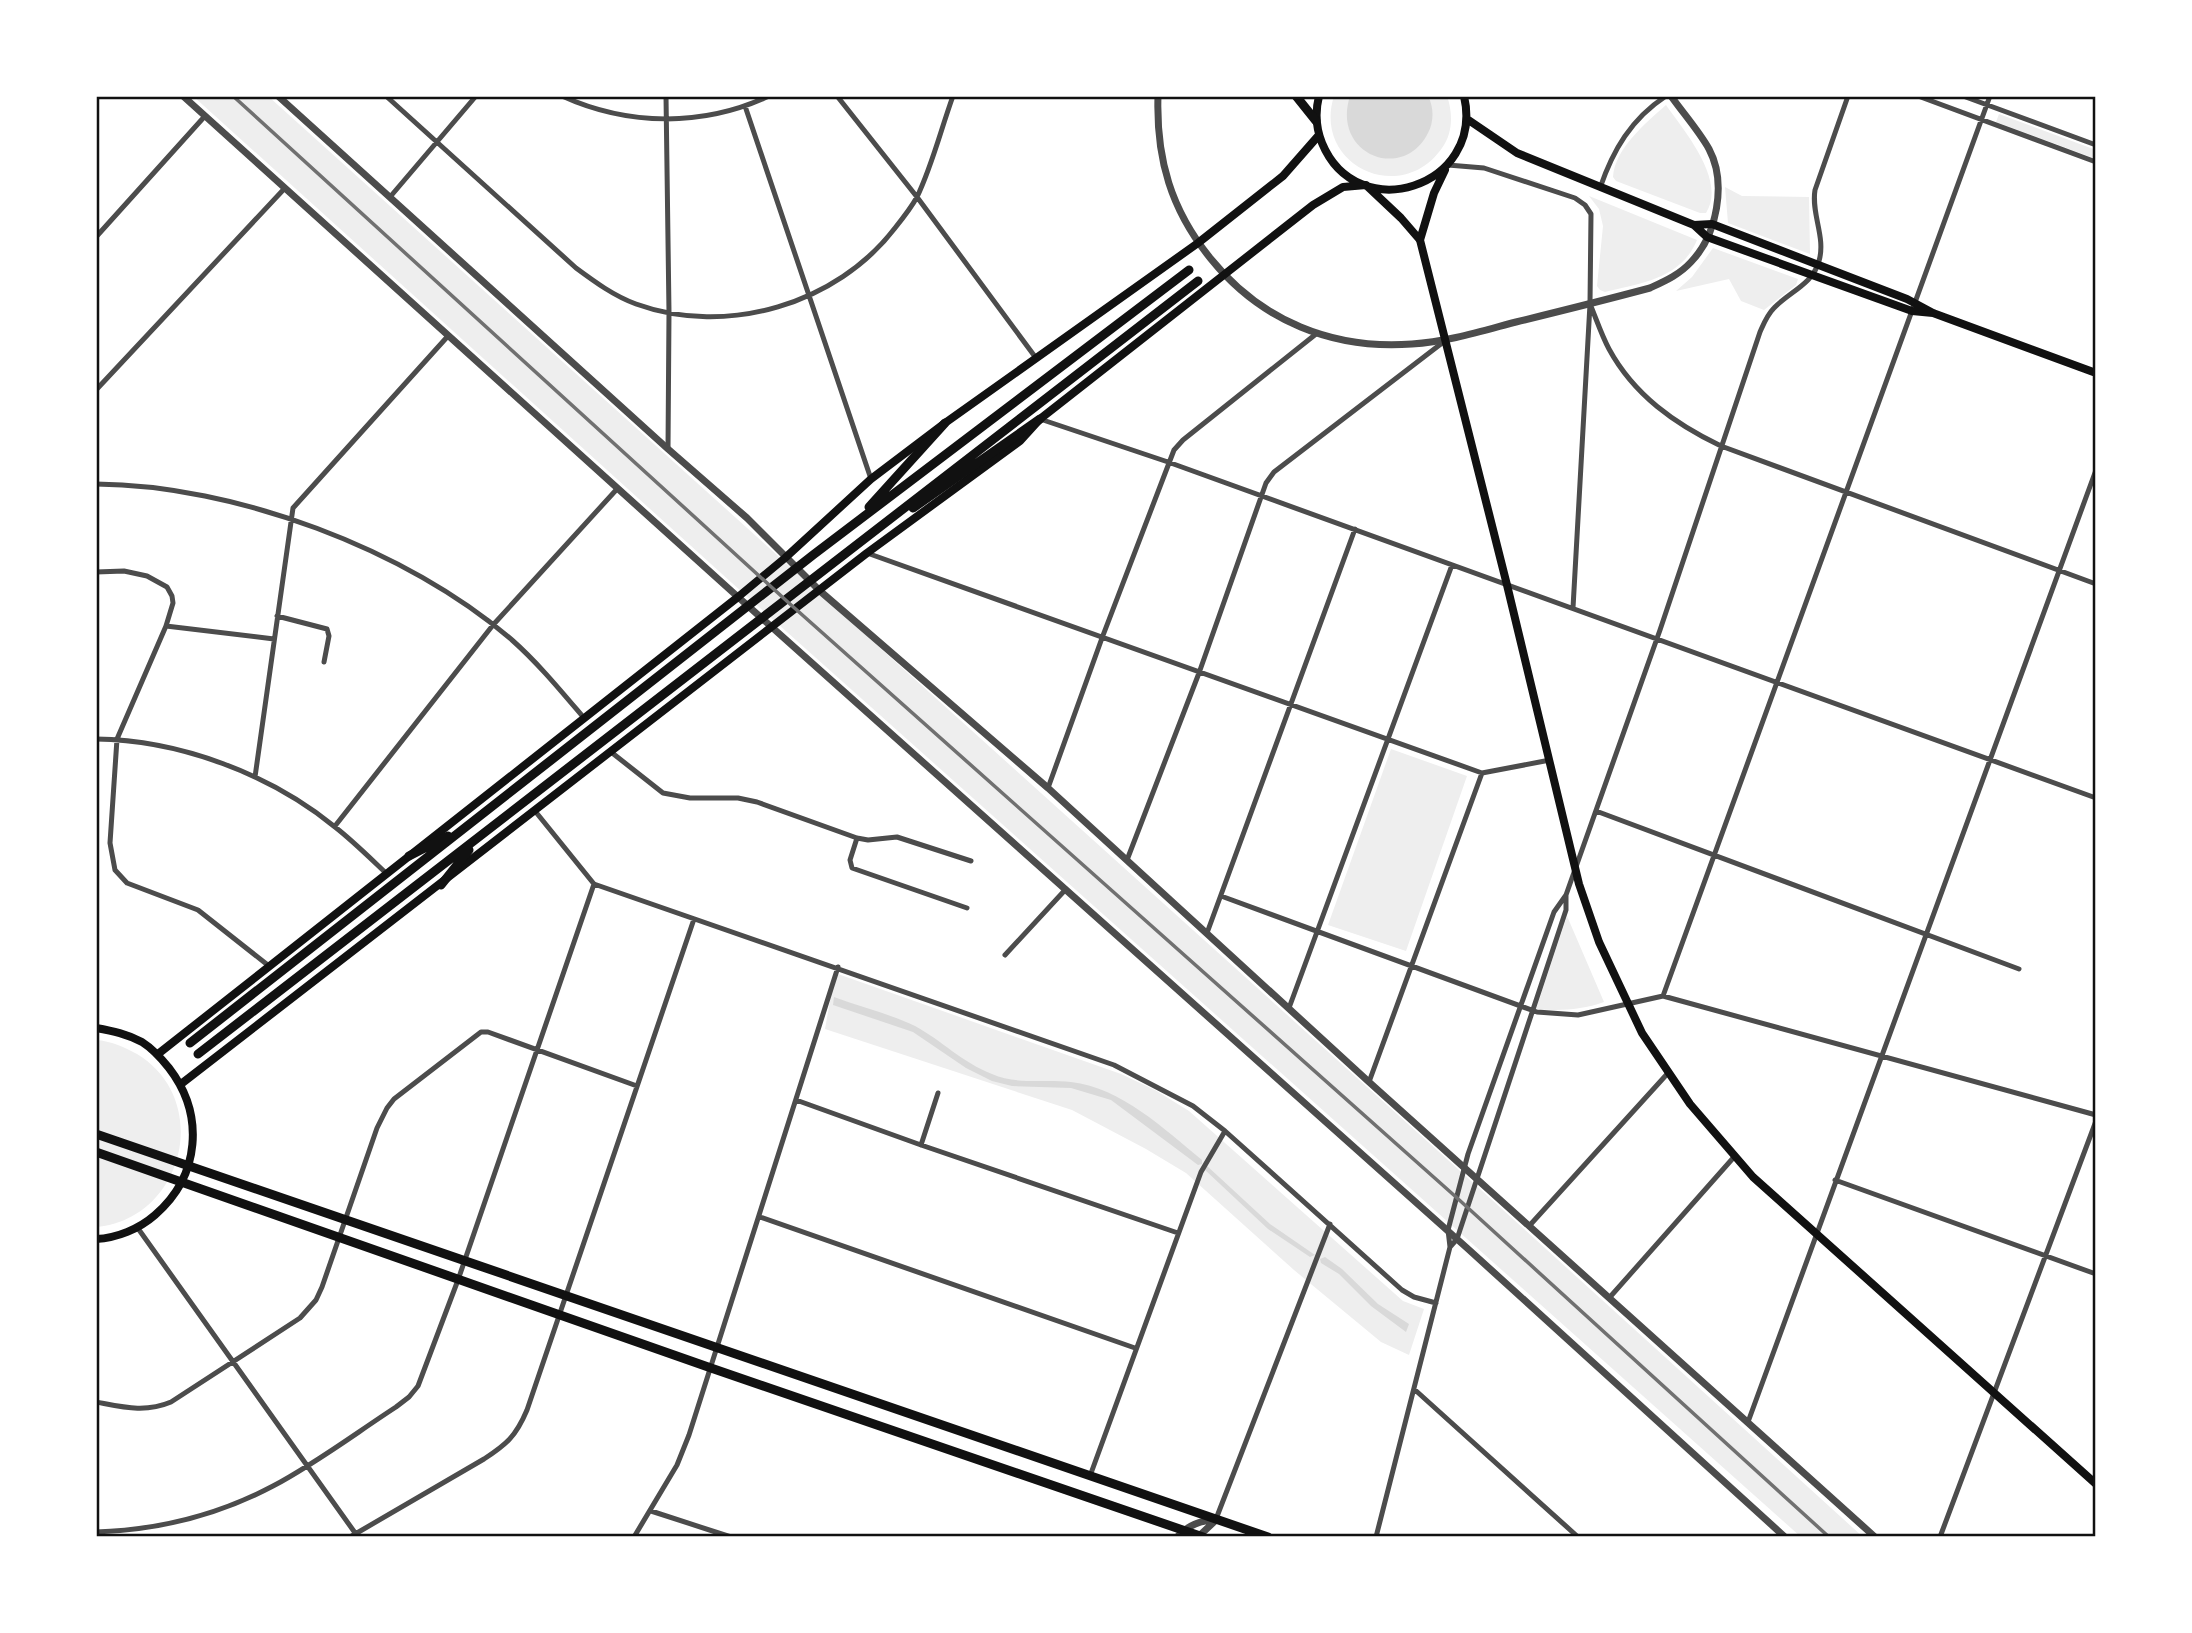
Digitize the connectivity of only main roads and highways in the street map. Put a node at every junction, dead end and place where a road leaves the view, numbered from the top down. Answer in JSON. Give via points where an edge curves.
{"nodes":[{"id":1,"x":1296,"y":96,"type":"edge"},
{"id":2,"x":1319,"y":96,"type":"edge"},
{"id":3,"x":1464,"y":96,"type":"edge"},
{"id":4,"x":1469,"y":96,"type":"edge"},
{"id":5,"x":1466,"y":106,"type":"junction"},
{"id":6,"x":1466,"y":119,"type":"junction"},
{"id":7,"x":1317,"y":121,"type":"junction"},
{"id":8,"x":1319,"y":135,"type":"junction"},
{"id":9,"x":1448,"y":165,"type":"junction"},
{"id":10,"x":1366,"y":185,"type":"junction"},
{"id":11,"x":1694,"y":225,"type":"junction"},
{"id":12,"x":1420,"y":240,"type":"junction"},
{"id":13,"x":1189,"y":270,"type":"dead end"},
{"id":14,"x":1198,"y":281,"type":"dead end"},
{"id":15,"x":1913,"y":306,"type":"junction"},
{"id":16,"x":2096,"y":373,"type":"edge"},
{"id":17,"x":1040,"y":419,"type":"junction"},
{"id":18,"x":944,"y":423,"type":"junction"},
{"id":19,"x":853,"y":524,"type":"junction"},
{"id":20,"x":884,"y":525,"type":"junction"},
{"id":21,"x":468,"y":825,"type":"junction"},
{"id":22,"x":479,"y":837,"type":"junction"},
{"id":23,"x":409,"y":856,"type":"junction"},
{"id":24,"x":441,"y":885,"type":"junction"},
{"id":25,"x":96,"y":1028,"type":"edge"},
{"id":26,"x":190,"y":1043,"type":"dead end"},
{"id":27,"x":158,"y":1054,"type":"junction"},
{"id":28,"x":198,"y":1054,"type":"dead end"},
{"id":29,"x":181,"y":1084,"type":"junction"},
{"id":30,"x":96,"y":1134,"type":"edge"},
{"id":31,"x":96,"y":1152,"type":"edge"},
{"id":32,"x":188,"y":1165,"type":"junction"},
{"id":33,"x":182,"y":1182,"type":"junction"},
{"id":34,"x":96,"y":1239,"type":"edge"},
{"id":35,"x":2096,"y":1484,"type":"edge"},
{"id":36,"x":1180,"y":1533,"type":"edge"},
{"id":37,"x":1200,"y":1536,"type":"edge"},
{"id":38,"x":1268,"y":1537,"type":"edge"}],
"edges":[{"from":1,"to":7,"type":"main road"},
{"from":2,"to":7,"type":"main road"},
{"from":3,"to":5,"type":"main road"},
{"from":4,"to":5,"type":"main road"},
{"from":5,"to":6,"type":"main road"},
{"from":6,"to":9,"type":"main road","via":[[1458,151]]},
{"from":6,"to":11,"type":"main road","via":[[1517,153]]},
{"from":7,"to":8,"type":"main road"},
{"from":8,"to":10,"type":"main road","via":[[1336,166]]},
{"from":8,"to":18,"type":"main road","via":[[1283,176],[1198,243]]},
{"from":9,"to":10,"type":"main road","via":[[1410,188]]},
{"from":9,"to":12,"type":"main road"},
{"from":10,"to":12,"type":"main road"},
{"from":10,"to":17,"type":"main road","via":[[1343,187],[1322,198]]},
{"from":11,"to":15,"type":"main road","via":[[1712,225],[1818,264]]},
{"from":11,"to":15,"type":"main road","via":[[1707,237]]},
{"from":12,"to":35,"type":"main road","via":[[1575,869],[1599,942],[1627,1004],[1668,1073],[1734,1157]]},
{"from":13,"to":19,"type":"main road"},
{"from":14,"to":20,"type":"main road"},
{"from":15,"to":16,"type":"main road"},
{"from":17,"to":20,"type":"main road","via":[[929,499]]},
{"from":17,"to":24,"type":"main road","via":[[1020,441],[770,624]]},
{"from":18,"to":19,"type":"main road"},
{"from":18,"to":23,"type":"main road","via":[[872,479],[788,561]]},
{"from":19,"to":21,"type":"main road"},
{"from":20,"to":22,"type":"main road"},
{"from":21,"to":23,"type":"main road"},
{"from":21,"to":26,"type":"main road"},
{"from":22,"to":24,"type":"main road"},
{"from":22,"to":28,"type":"main road"},
{"from":23,"to":27,"type":"main road"},
{"from":24,"to":29,"type":"main road"},
{"from":25,"to":27,"type":"main road","via":[[127,1035]]},
{"from":27,"to":29,"type":"main road"},
{"from":29,"to":32,"type":"main road","via":[[194,1133]]},
{"from":30,"to":32,"type":"main road"},
{"from":31,"to":33,"type":"main road"},
{"from":32,"to":33,"type":"main road"},
{"from":32,"to":38,"type":"main road"},
{"from":33,"to":34,"type":"main road","via":[[163,1208],[137,1227]]},
{"from":33,"to":36,"type":"main road"},
{"from":36,"to":37,"type":"main road"}]}
